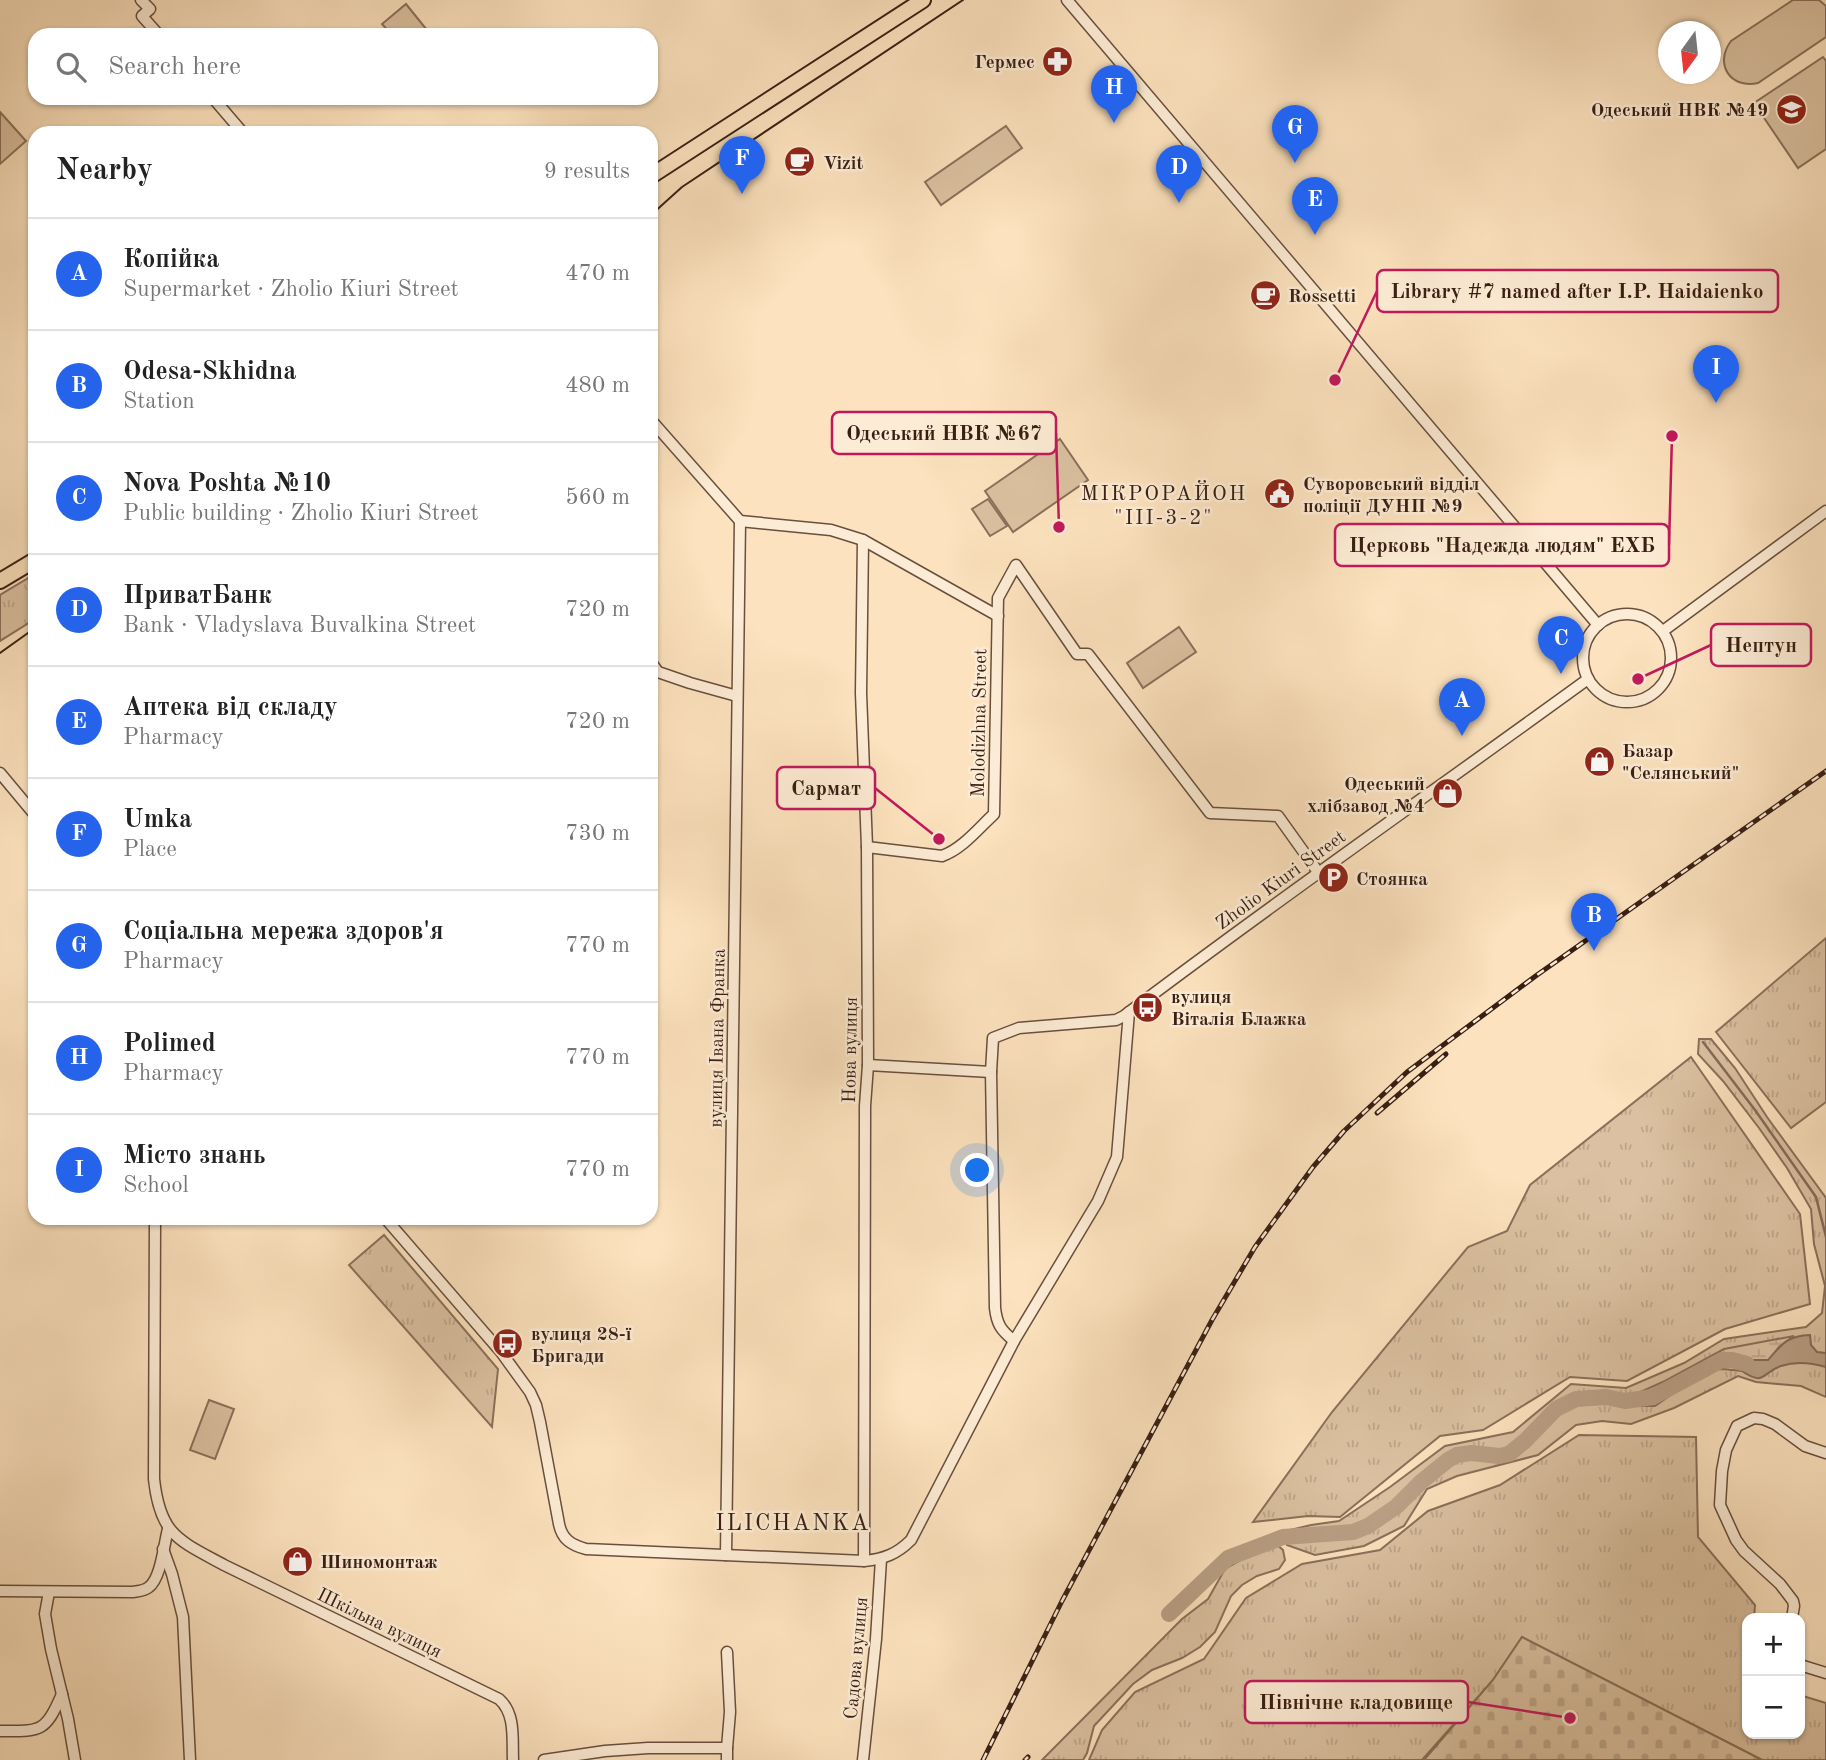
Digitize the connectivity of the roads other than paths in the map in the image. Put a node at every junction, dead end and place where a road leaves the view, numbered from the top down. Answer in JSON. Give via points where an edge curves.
{"nodes":[{"id":1,"x":141,"y":0,"type":"edge"},
{"id":2,"x":923,"y":0,"type":"edge"},
{"id":3,"x":1067,"y":0,"type":"edge"},
{"id":4,"x":153,"y":28,"type":"edge"},
{"id":5,"x":219,"y":105,"type":"edge"},
{"id":6,"x":237,"y":126,"type":"edge"},
{"id":7,"x":658,"y":171,"type":"edge"},
{"id":8,"x":658,"y":428,"type":"edge"},
{"id":9,"x":1826,"y":511,"type":"edge"},
{"id":10,"x":740,"y":521,"type":"junction"},
{"id":11,"x":863,"y":540,"type":"junction"},
{"id":12,"x":28,"y":564,"type":"edge"},
{"id":13,"x":0,"y":581,"type":"edge"},
{"id":14,"x":998,"y":616,"type":"junction"},
{"id":15,"x":1598,"y":625,"type":"junction"},
{"id":16,"x":1662,"y":631,"type":"junction"},
{"id":17,"x":658,"y":672,"type":"edge"},
{"id":18,"x":1588,"y":679,"type":"junction"},
{"id":19,"x":737,"y":696,"type":"junction"},
{"id":20,"x":0,"y":773,"type":"edge"},
{"id":21,"x":28,"y":807,"type":"edge"},
{"id":22,"x":867,"y":847,"type":"junction"},
{"id":23,"x":1318,"y":872,"type":"junction"},
{"id":24,"x":1129,"y":1012,"type":"junction"},
{"id":25,"x":868,"y":1065,"type":"junction"},
{"id":26,"x":992,"y":1072,"type":"junction"},
{"id":27,"x":155,"y":1225,"type":"edge"},
{"id":28,"x":391,"y":1225,"type":"edge"},
{"id":29,"x":1014,"y":1341,"type":"junction"},
{"id":30,"x":1826,"y":1453,"type":"edge"},
{"id":31,"x":168,"y":1529,"type":"junction"},
{"id":32,"x":163,"y":1549,"type":"junction"},
{"id":33,"x":726,"y":1555,"type":"junction"},
{"id":34,"x":881,"y":1559,"type":"junction"},
{"id":35,"x":864,"y":1561,"type":"junction"},
{"id":36,"x":0,"y":1591,"type":"edge"},
{"id":37,"x":49,"y":1592,"type":"junction"},
{"id":38,"x":1793,"y":1613,"type":"edge"},
{"id":39,"x":727,"y":1652,"type":"dead end"},
{"id":40,"x":1805,"y":1667,"type":"edge"},
{"id":41,"x":1826,"y":1673,"type":"edge"},
{"id":42,"x":62,"y":1694,"type":"junction"},
{"id":43,"x":0,"y":1731,"type":"edge"},
{"id":44,"x":727,"y":1748,"type":"junction"},
{"id":45,"x":75,"y":1760,"type":"edge"},
{"id":46,"x":190,"y":1760,"type":"edge"},
{"id":47,"x":513,"y":1760,"type":"edge"},
{"id":48,"x":544,"y":1760,"type":"edge"},
{"id":49,"x":727,"y":1760,"type":"edge"},
{"id":50,"x":863,"y":1760,"type":"edge"}],
"edges":[{"from":1,"to":4,"type":"street","via":[[150,9],[142,16]]},
{"from":2,"to":7,"type":"highway"},
{"from":3,"to":15,"type":"street"},
{"from":5,"to":6,"type":"street"},
{"from":8,"to":10,"type":"street"},
{"from":9,"to":16,"type":"street"},
{"from":10,"to":11,"type":"street","via":[[831,530]]},
{"from":10,"to":19,"type":"street","name":"вулиця Івана Франка"},
{"from":11,"to":14,"type":"street"},
{"from":11,"to":22,"type":"street","name":"Нова вулиця","via":[[861,693]]},
{"from":12,"to":13,"type":"highway"},
{"from":14,"to":22,"type":"street","name":"Molodizhna Street","via":[[994,814],[942,856]]},
{"from":14,"to":23,"type":"street","name":"Molodizhna Street","via":[[998,598],[1016,565],[1077,654],[1087,654],[1210,813],[1278,816]]},
{"from":15,"to":16,"type":"street","via":[[1610,617],[1639,615]]},
{"from":15,"to":18,"type":"street","via":[[1584,650]]},
{"from":16,"to":18,"type":"street","via":[[1671,659],[1669,673],[1657,691],[1638,701],[1623,702],[1609,698]]},
{"from":17,"to":19,"type":"street"},
{"from":18,"to":23,"type":"street","name":"Zholio Kiuri Street"},
{"from":19,"to":33,"type":"street","name":"вулиця Івана Франка"},
{"from":20,"to":21,"type":"street"},
{"from":22,"to":25,"type":"street","name":"Нова вулиця"},
{"from":23,"to":24,"type":"street","name":"Zholio Kiuri Street"},
{"from":24,"to":26,"type":"street","via":[[1116,1020],[1019,1028],[995,1036]]},
{"from":24,"to":29,"type":"street","via":[[1117,1157],[1098,1201]]},
{"from":25,"to":26,"type":"street"},
{"from":25,"to":35,"type":"street","name":"Нова вулиця"},
{"from":26,"to":29,"type":"street","via":[[995,1308],[997,1323]]},
{"from":27,"to":31,"type":"street","via":[[154,1479]]},
{"from":28,"to":33,"type":"street","via":[[530,1392],[561,1533],[567,1540],[586,1549]]},
{"from":29,"to":34,"type":"street","via":[[911,1540]]},
{"from":30,"to":38,"type":"street","via":[[1805,1446],[1775,1424],[1754,1418],[1737,1426],[1726,1450],[1720,1505],[1744,1551],[1793,1601]]},
{"from":31,"to":32,"type":"street"},
{"from":31,"to":47,"type":"street","name":"Шкільна вулиця","via":[[224,1565],[499,1699],[510,1712]]},
{"from":32,"to":37,"type":"street","via":[[156,1578],[144,1591]]},
{"from":32,"to":46,"type":"street","via":[[183,1617]]},
{"from":33,"to":35,"type":"street"},
{"from":34,"to":35,"type":"street"},
{"from":34,"to":50,"type":"street","name":"Садова вулиця"},
{"from":36,"to":37,"type":"street"},
{"from":37,"to":42,"type":"street","via":[[45,1614]]},
{"from":39,"to":44,"type":"street"},
{"from":40,"to":41,"type":"street"},
{"from":42,"to":43,"type":"street","via":[[45,1725],[29,1731]]},
{"from":42,"to":45,"type":"street"},
{"from":44,"to":48,"type":"street","via":[[648,1748]]},
{"from":44,"to":49,"type":"street"}]}
